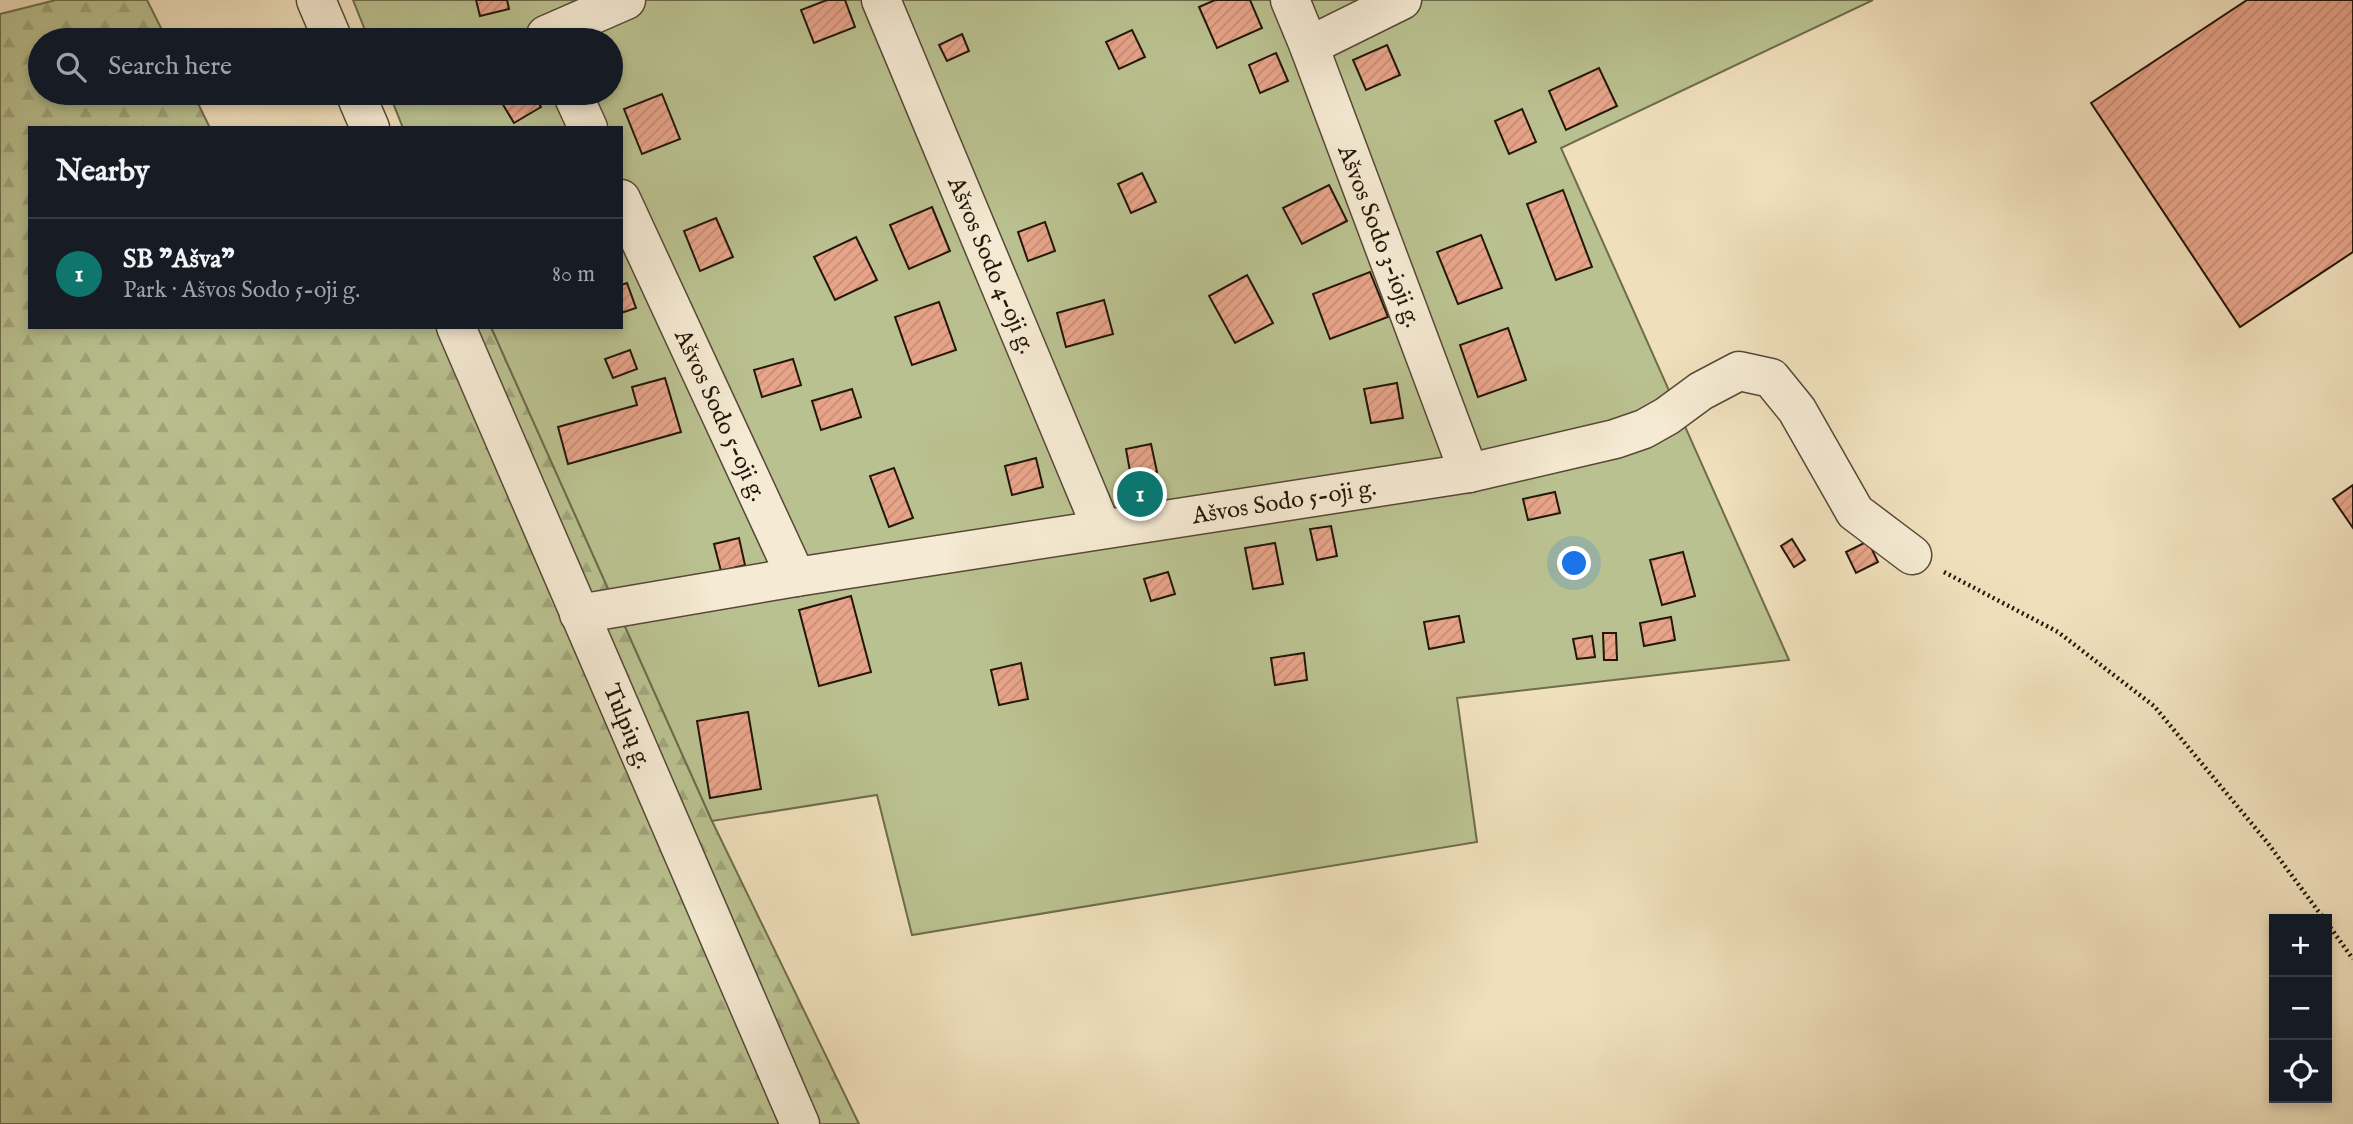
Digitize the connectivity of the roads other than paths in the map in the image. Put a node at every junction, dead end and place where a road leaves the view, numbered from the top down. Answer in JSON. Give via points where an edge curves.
{"nodes":[{"id":1,"x":316,"y":0,"type":"edge"},
{"id":2,"x":626,"y":0,"type":"edge"},
{"id":3,"x":881,"y":0,"type":"edge"},
{"id":4,"x":1290,"y":0,"type":"edge"},
{"id":5,"x":1402,"y":0,"type":"edge"},
{"id":6,"x":328,"y":28,"type":"edge"},
{"id":7,"x":568,"y":28,"type":"edge"},
{"id":8,"x":1309,"y":46,"type":"junction"},
{"id":9,"x":360,"y":105,"type":"edge"},
{"id":10,"x":577,"y":105,"type":"edge"},
{"id":11,"x":369,"y":126,"type":"edge"},
{"id":12,"x":587,"y":126,"type":"edge"},
{"id":13,"x":623,"y":203,"type":"edge"},
{"id":14,"x":457,"y":329,"type":"edge"},
{"id":15,"x":1469,"y":472,"type":"junction"},
{"id":16,"x":1102,"y":529,"type":"junction"},
{"id":17,"x":1912,"y":555,"type":"road end"},
{"id":18,"x":796,"y":577,"type":"junction"},
{"id":19,"x":579,"y":614,"type":"junction"},
{"id":20,"x":800,"y":1124,"type":"edge"}],
"edges":[{"from":1,"to":6,"type":"street"},
{"from":2,"to":7,"type":"street"},
{"from":3,"to":16,"type":"street","name":"Ašvos Sodo 4-oji g."},
{"from":4,"to":8,"type":"street","name":"Ašvos Sodo 3-ioji g."},
{"from":5,"to":8,"type":"street"},
{"from":8,"to":15,"type":"street","name":"Ašvos Sodo 3-ioji g."},
{"from":9,"to":11,"type":"street"},
{"from":10,"to":12,"type":"street"},
{"from":13,"to":18,"type":"street","name":"Ašvos Sodo 5-oji g."},
{"from":14,"to":19,"type":"street","name":"Tulpių g."},
{"from":15,"to":16,"type":"street","name":"Ašvos Sodo 5-oji g."},
{"from":15,"to":17,"type":"street","name":"Ašvos Sodo 5-oji g.","via":[[1644,429],[1739,371],[1771,378],[1797,410],[1855,512]]},
{"from":16,"to":18,"type":"street","name":"Ašvos Sodo 5-oji g."},
{"from":18,"to":19,"type":"street"},
{"from":19,"to":20,"type":"street","name":"Tulpių g."}]}
